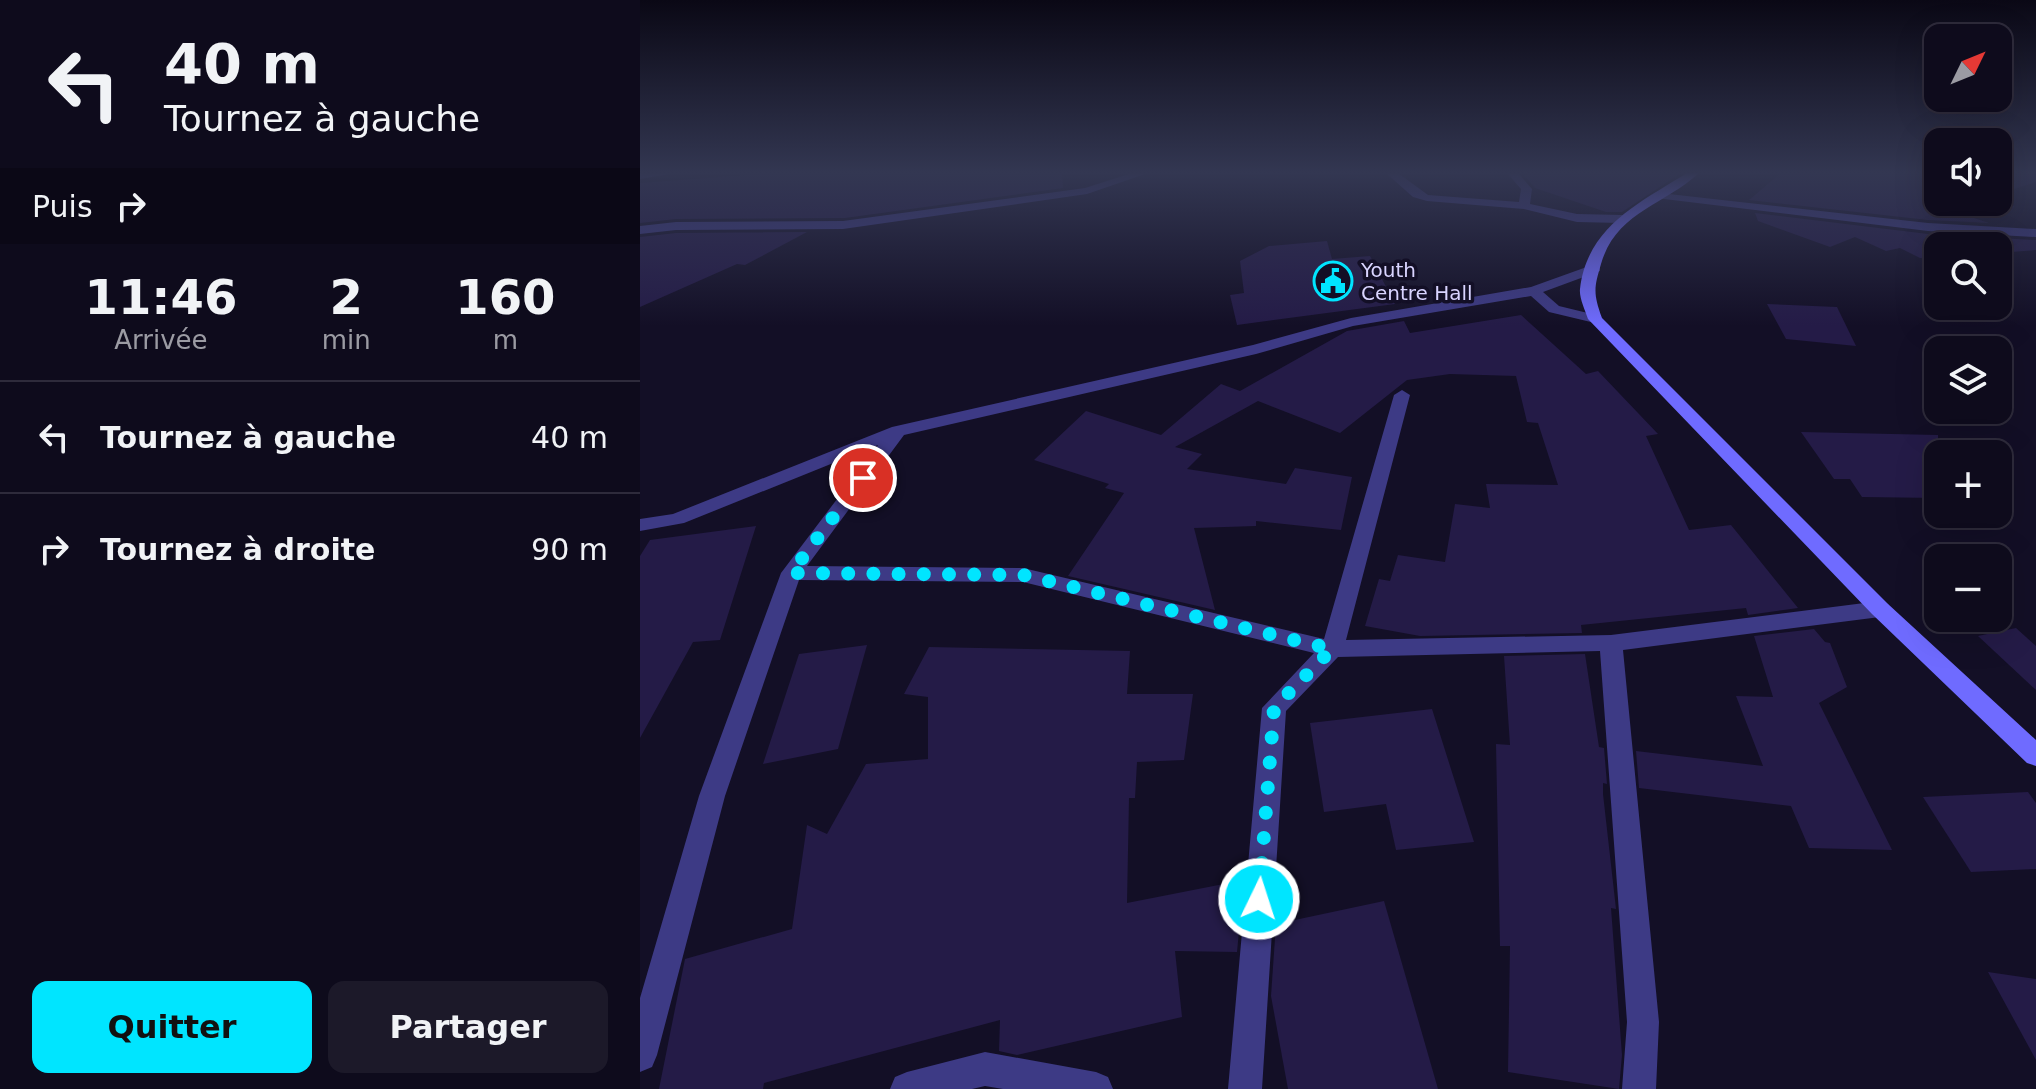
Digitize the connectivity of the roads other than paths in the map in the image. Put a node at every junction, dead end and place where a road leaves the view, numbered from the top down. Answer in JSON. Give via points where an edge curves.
{"nodes":[{"id":1,"x":851,"y":224,"type":"edge"},
{"id":2,"x":1618,"y":224,"type":"edge"},
{"id":3,"x":1901,"y":224,"type":"edge"},
{"id":4,"x":640,"y":230,"type":"edge"},
{"id":5,"x":2036,"y":233,"type":"edge"},
{"id":6,"x":1595,"y":268,"type":"junction"},
{"id":7,"x":1534,"y":291,"type":"junction"},
{"id":8,"x":1595,"y":319,"type":"junction"},
{"id":9,"x":1402,"y":395,"type":"dead end"},
{"id":10,"x":898,"y":431,"type":"junction"},
{"id":11,"x":640,"y":525,"type":"edge"},
{"id":12,"x":791,"y":573,"type":"junction"},
{"id":13,"x":1880,"y":609,"type":"junction"},
{"id":14,"x":1611,"y":643,"type":"junction"},
{"id":15,"x":1332,"y":649,"type":"junction"},
{"id":16,"x":2036,"y":756,"type":"edge"},
{"id":17,"x":640,"y":1055,"type":"edge"},
{"id":18,"x":907,"y":1089,"type":"edge"},
{"id":19,"x":1096,"y":1089,"type":"edge"},
{"id":20,"x":1245,"y":1089,"type":"edge"},
{"id":21,"x":1639,"y":1089,"type":"edge"}],
"edges":[{"from":1,"to":4,"type":"street"},
{"from":2,"to":6,"type":"street","via":[[1601,242]]},
{"from":3,"to":5,"type":"street"},
{"from":6,"to":7,"type":"street"},
{"from":6,"to":8,"type":"street","via":[[1586,291]]},
{"from":7,"to":8,"type":"street","via":[[1554,309]]},
{"from":7,"to":10,"type":"street","via":[[1351,322],[1256,349]]},
{"from":8,"to":13,"type":"street"},
{"from":9,"to":15,"type":"street"},
{"from":10,"to":11,"type":"street","via":[[677,519]]},
{"from":10,"to":12,"type":"street"},
{"from":12,"to":15,"type":"street","via":[[1023,575]]},
{"from":12,"to":17,"type":"street","via":[[712,796]]},
{"from":13,"to":14,"type":"street"},
{"from":13,"to":16,"type":"street"},
{"from":14,"to":15,"type":"street"},
{"from":14,"to":21,"type":"street","via":[[1643,1022]]},
{"from":15,"to":20,"type":"street","via":[[1274,708]]},
{"from":18,"to":19,"type":"street","via":[[985,1069]]}]}
